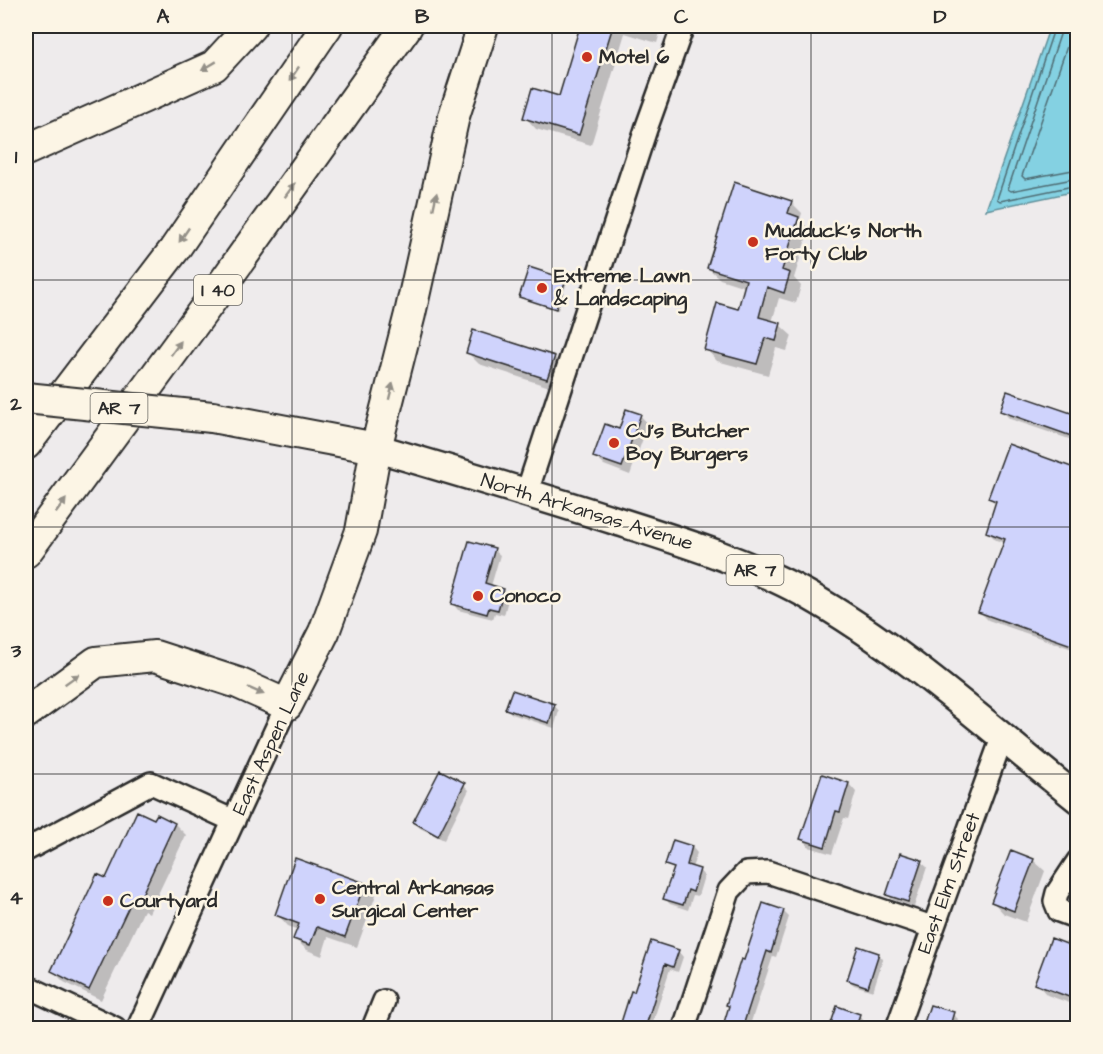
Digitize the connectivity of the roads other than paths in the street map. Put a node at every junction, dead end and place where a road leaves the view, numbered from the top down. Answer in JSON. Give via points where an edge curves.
{"nodes":[{"id":1,"x":251,"y":26,"type":"edge"},
{"id":2,"x":327,"y":26,"type":"edge"},
{"id":3,"x":407,"y":26,"type":"edge"},
{"id":4,"x":483,"y":26,"type":"edge"},
{"id":5,"x":683,"y":26,"type":"edge"},
{"id":6,"x":26,"y":150,"type":"edge"},
{"id":7,"x":26,"y":398,"type":"edge"},
{"id":8,"x":26,"y":444,"type":"edge"},
{"id":9,"x":376,"y":448,"type":"junction"},
{"id":10,"x":527,"y":492,"type":"junction"},
{"id":11,"x":26,"y":552,"type":"edge"},
{"id":12,"x":287,"y":705,"type":"junction"},
{"id":13,"x":26,"y":713,"type":"edge"},
{"id":14,"x":1002,"y":738,"type":"junction"},
{"id":15,"x":1077,"y":799,"type":"edge"},
{"id":16,"x":234,"y":821,"type":"junction"},
{"id":17,"x":26,"y":850,"type":"edge"},
{"id":18,"x":1077,"y":861,"type":"edge"},
{"id":19,"x":1077,"y":918,"type":"edge"},
{"id":20,"x":932,"y":927,"type":"junction"},
{"id":21,"x":26,"y":986,"type":"edge"},
{"id":22,"x":384,"y":1001,"type":"dead end"},
{"id":23,"x":115,"y":1029,"type":"edge"},
{"id":24,"x":138,"y":1029,"type":"edge"},
{"id":25,"x":373,"y":1029,"type":"edge"},
{"id":26,"x":684,"y":1029,"type":"edge"},
{"id":27,"x":897,"y":1029,"type":"edge"}],
"edges":[{"from":1,"to":6,"type":"highway","one_way":true,"via":[[214,66]]},
{"from":2,"to":8,"type":"highway","one_way":true,"via":[[174,249]]},
{"from":11,"to":3,"type":"highway","number":"I 40","one_way":true},
{"from":9,"to":4,"type":"highway","name":"East Aspen Lane","one_way":true,"via":[[453,116]]},
{"from":5,"to":10,"type":"street"},
{"from":7,"to":9,"type":"highway","name":"North Arkansas Avenue","number":"AR 7","bridge":true,"via":[[212,417]]},
{"from":9,"to":10,"type":"main road","name":"North Arkansas Avenue","number":"AR 7"},
{"from":9,"to":12,"type":"highway","name":"East Aspen Lane","via":[[361,531],[324,632]]},
{"from":10,"to":14,"type":"main road","name":"North Arkansas Avenue","number":"AR 7","via":[[703,548],[804,593],[914,664]]},
{"from":13,"to":12,"type":"highway","one_way":true,"via":[[96,662],[155,656],[238,683]]},
{"from":12,"to":16,"type":"street","name":"East Aspen Lane"},
{"from":14,"to":15,"type":"main road","name":"North Arkansas Avenue","number":"AR 7"},
{"from":14,"to":20,"type":"street","name":"East Elm Street"},
{"from":16,"to":17,"type":"street","via":[[150,783]]},
{"from":16,"to":24,"type":"street","name":"East Aspen Lane"},
{"from":18,"to":19,"type":"street","via":[[1055,901],[1059,911]]},
{"from":20,"to":26,"type":"street","via":[[768,872],[746,873],[729,891]]},
{"from":20,"to":27,"type":"street","name":"East Elm Street"},
{"from":21,"to":23,"type":"street"},
{"from":22,"to":25,"type":"street"}]}
